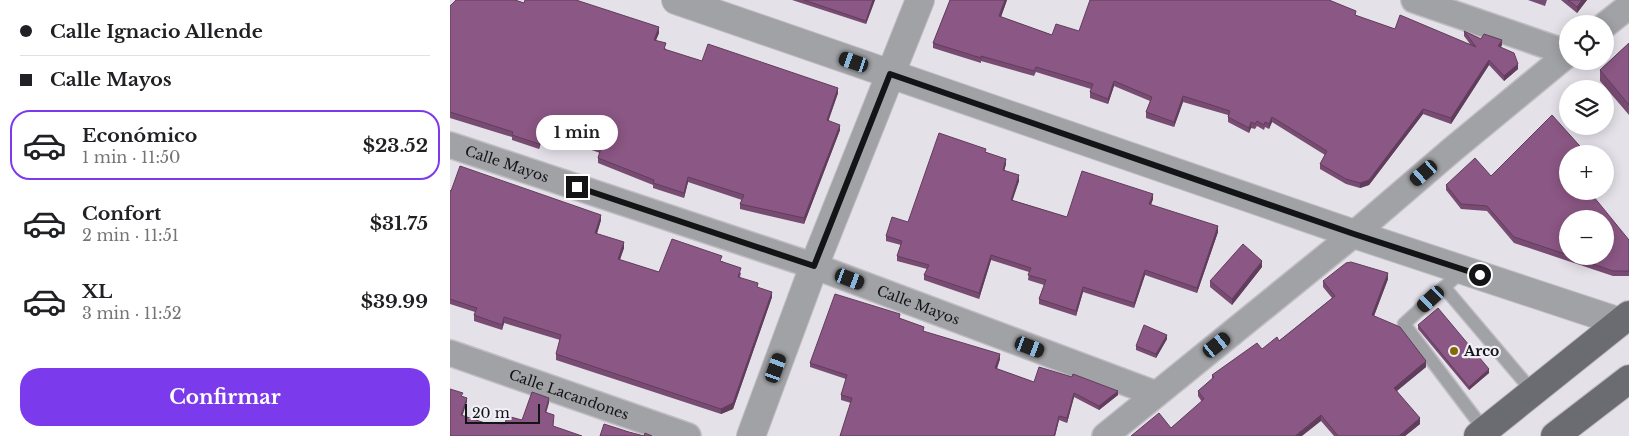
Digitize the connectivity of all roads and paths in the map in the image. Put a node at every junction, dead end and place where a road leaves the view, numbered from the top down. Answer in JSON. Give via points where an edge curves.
{"nodes":[{"id":1,"x":676,"y":0,"type":"edge"},
{"id":2,"x":920,"y":0,"type":"edge"},
{"id":3,"x":1414,"y":0,"type":"edge"},
{"id":4,"x":708,"y":5,"type":"edge"},
{"id":5,"x":1629,"y":6,"type":"edge"},
{"id":6,"x":1614,"y":18,"type":"edge"},
{"id":7,"x":1559,"y":51,"type":"edge"},
{"id":8,"x":1559,"y":61,"type":"edge"},
{"id":9,"x":890,"y":74,"type":"junction"},
{"id":10,"x":450,"y":145,"type":"edge"},
{"id":11,"x":1354,"y":234,"type":"junction"},
{"id":12,"x":814,"y":266,"type":"junction"},
{"id":13,"x":1453,"y":278,"type":"junction"},
{"id":14,"x":1625,"y":318,"type":"edge"},
{"id":15,"x":450,"y":353,"type":"edge"},
{"id":16,"x":1629,"y":379,"type":"edge"},
{"id":17,"x":1533,"y":392,"type":"junction"},
{"id":18,"x":1156,"y":394,"type":"junction"},
{"id":19,"x":1482,"y":433,"type":"edge"},
{"id":20,"x":688,"y":436,"type":"edge"},
{"id":21,"x":752,"y":436,"type":"edge"},
{"id":22,"x":1105,"y":436,"type":"edge"},
{"id":23,"x":1555,"y":436,"type":"edge"}],
"edges":[{"from":1,"to":4,"type":"street"},
{"from":2,"to":9,"type":"street"},
{"from":3,"to":7,"type":"street"},
{"from":4,"to":9,"type":"street"},
{"from":5,"to":6,"type":"street"},
{"from":8,"to":11,"type":"street","via":[[1452,148]]},
{"from":9,"to":11,"type":"street"},
{"from":9,"to":12,"type":"street"},
{"from":10,"to":12,"type":"street","name":"Calle Mayos"},
{"from":11,"to":13,"type":"street"},
{"from":11,"to":18,"type":"street"},
{"from":12,"to":18,"type":"street","name":"Calle Mayos"},
{"from":12,"to":21,"type":"street"},
{"from":13,"to":14,"type":"street"},
{"from":13,"to":17,"type":"lane"},
{"from":13,"to":19,"type":"lane","via":[[1404,324]]},
{"from":14,"to":17,"type":"main road"},
{"from":15,"to":20,"type":"street","name":"Calle Lacandones"},
{"from":16,"to":23,"type":"main road"},
{"from":17,"to":19,"type":"main road"},
{"from":18,"to":22,"type":"street"}]}
